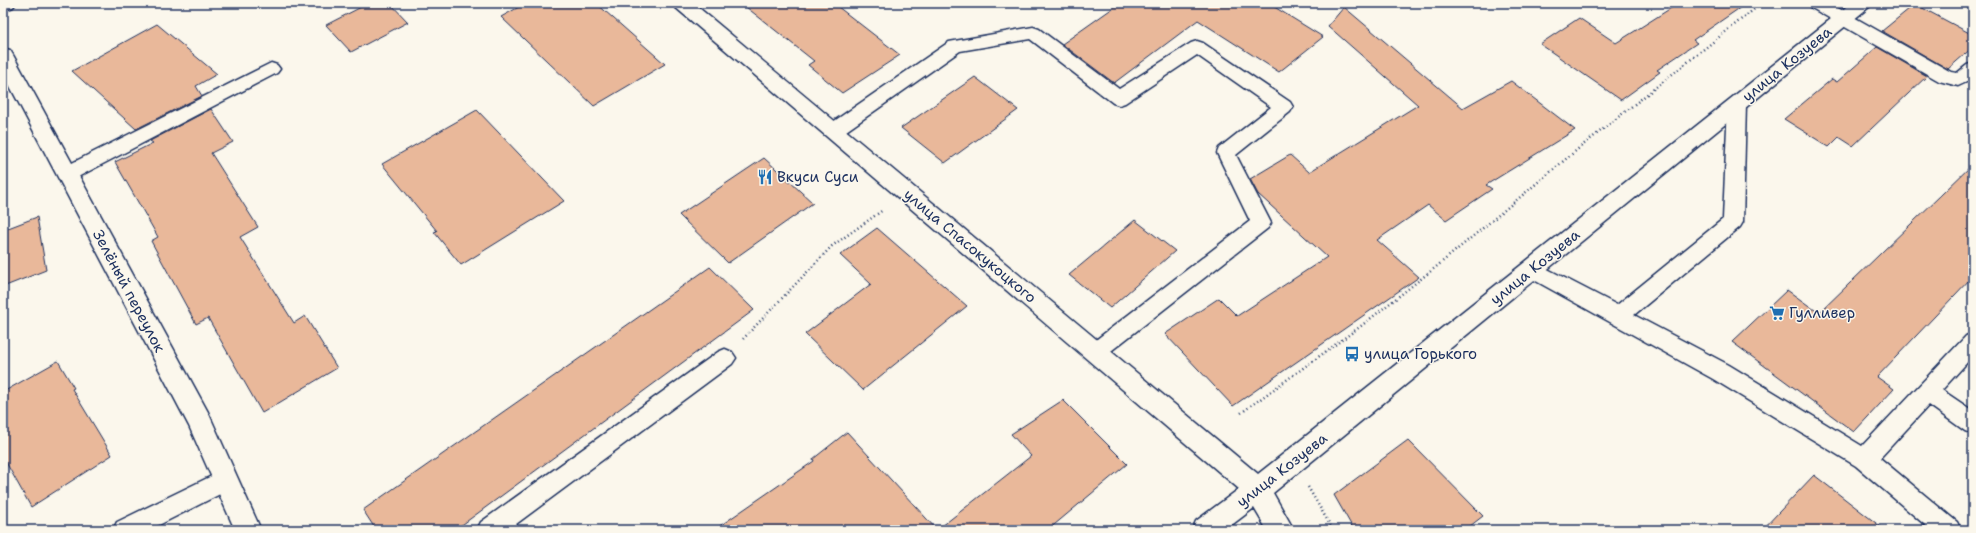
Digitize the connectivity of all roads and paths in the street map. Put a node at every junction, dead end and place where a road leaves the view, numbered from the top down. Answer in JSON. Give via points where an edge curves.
{"nodes":[{"id":1,"x":7,"y":3,"type":"edge"},
{"id":2,"x":1762,"y":3,"type":"edge"},
{"id":3,"x":1816,"y":3,"type":"edge"},
{"id":4,"x":1863,"y":3,"type":"edge"},
{"id":5,"x":685,"y":4,"type":"edge"},
{"id":6,"x":3,"y":5,"type":"edge"},
{"id":7,"x":1842,"y":19,"type":"junction"},
{"id":8,"x":3,"y":55,"type":"edge"},
{"id":9,"x":271,"y":69,"type":"dead end"},
{"id":10,"x":1973,"y":69,"type":"edge"},
{"id":11,"x":1737,"y":104,"type":"junction"},
{"id":12,"x":833,"y":131,"type":"junction"},
{"id":13,"x":67,"y":174,"type":"junction"},
{"id":14,"x":887,"y":208,"type":"dead end"},
{"id":15,"x":1532,"y":270,"type":"junction"},
{"id":16,"x":1618,"y":316,"type":"junction"},
{"id":17,"x":1973,"y":342,"type":"edge"},
{"id":18,"x":1095,"y":352,"type":"junction"},
{"id":19,"x":725,"y":358,"type":"joint"},
{"id":20,"x":1927,"y":392,"type":"junction"},
{"id":21,"x":1241,"y":413,"type":"dead end"},
{"id":22,"x":1973,"y":424,"type":"edge"},
{"id":23,"x":1864,"y":459,"type":"junction"},
{"id":24,"x":226,"y":480,"type":"junction"},
{"id":25,"x":1305,"y":483,"type":"dead end"},
{"id":26,"x":1258,"y":490,"type":"junction"},
{"id":27,"x":125,"y":530,"type":"edge"},
{"id":28,"x":248,"y":530,"type":"edge"},
{"id":29,"x":489,"y":530,"type":"edge"},
{"id":30,"x":1205,"y":530,"type":"edge"},
{"id":31,"x":1281,"y":530,"type":"edge"},
{"id":32,"x":1333,"y":530,"type":"edge"},
{"id":33,"x":1949,"y":530,"type":"edge"}],
"edges":[{"from":1,"to":6,"type":"street"},
{"from":2,"to":21,"type":"path","via":[[1590,139],[1362,326]]},
{"from":3,"to":7,"type":"lane"},
{"from":4,"to":7,"type":"street","name":"улица Козуева"},
{"from":5,"to":12,"type":"street","name":"улица Спасокукоцкого"},
{"from":7,"to":10,"type":"lane","via":[[1945,77],[1962,79]]},
{"from":7,"to":11,"type":"street","name":"улица Козуева"},
{"from":8,"to":13,"type":"street","name":"Зелёный переулок"},
{"from":9,"to":13,"type":"lane"},
{"from":11,"to":15,"type":"street","name":"улица Козуева"},
{"from":11,"to":16,"type":"lane","via":[[1734,222]]},
{"from":12,"to":18,"type":"street","name":"улица Спасокукоцкого"},
{"from":12,"to":18,"type":"lane","via":[[955,46],[1033,33],[1119,98],[1197,47],[1284,107],[1226,152],[1261,223]]},
{"from":13,"to":24,"type":"street","name":"Зелёный переулок","via":[[199,420]]},
{"from":14,"to":19,"type":"path","via":[[832,246]]},
{"from":15,"to":16,"type":"lane"},
{"from":15,"to":26,"type":"street","name":"улица Козуева"},
{"from":16,"to":23,"type":"lane","via":[[1721,372]]},
{"from":17,"to":20,"type":"lane"},
{"from":18,"to":26,"type":"street","name":"улица Спасокукоцкого"},
{"from":19,"to":29,"type":"lane"},
{"from":20,"to":22,"type":"lane"},
{"from":20,"to":23,"type":"lane"},
{"from":23,"to":33,"type":"lane"},
{"from":24,"to":27,"type":"lane"},
{"from":24,"to":28,"type":"street","name":"Зелёный переулок"},
{"from":25,"to":32,"type":"path"},
{"from":26,"to":30,"type":"street","name":"улица Козуева"},
{"from":26,"to":31,"type":"street"}]}
